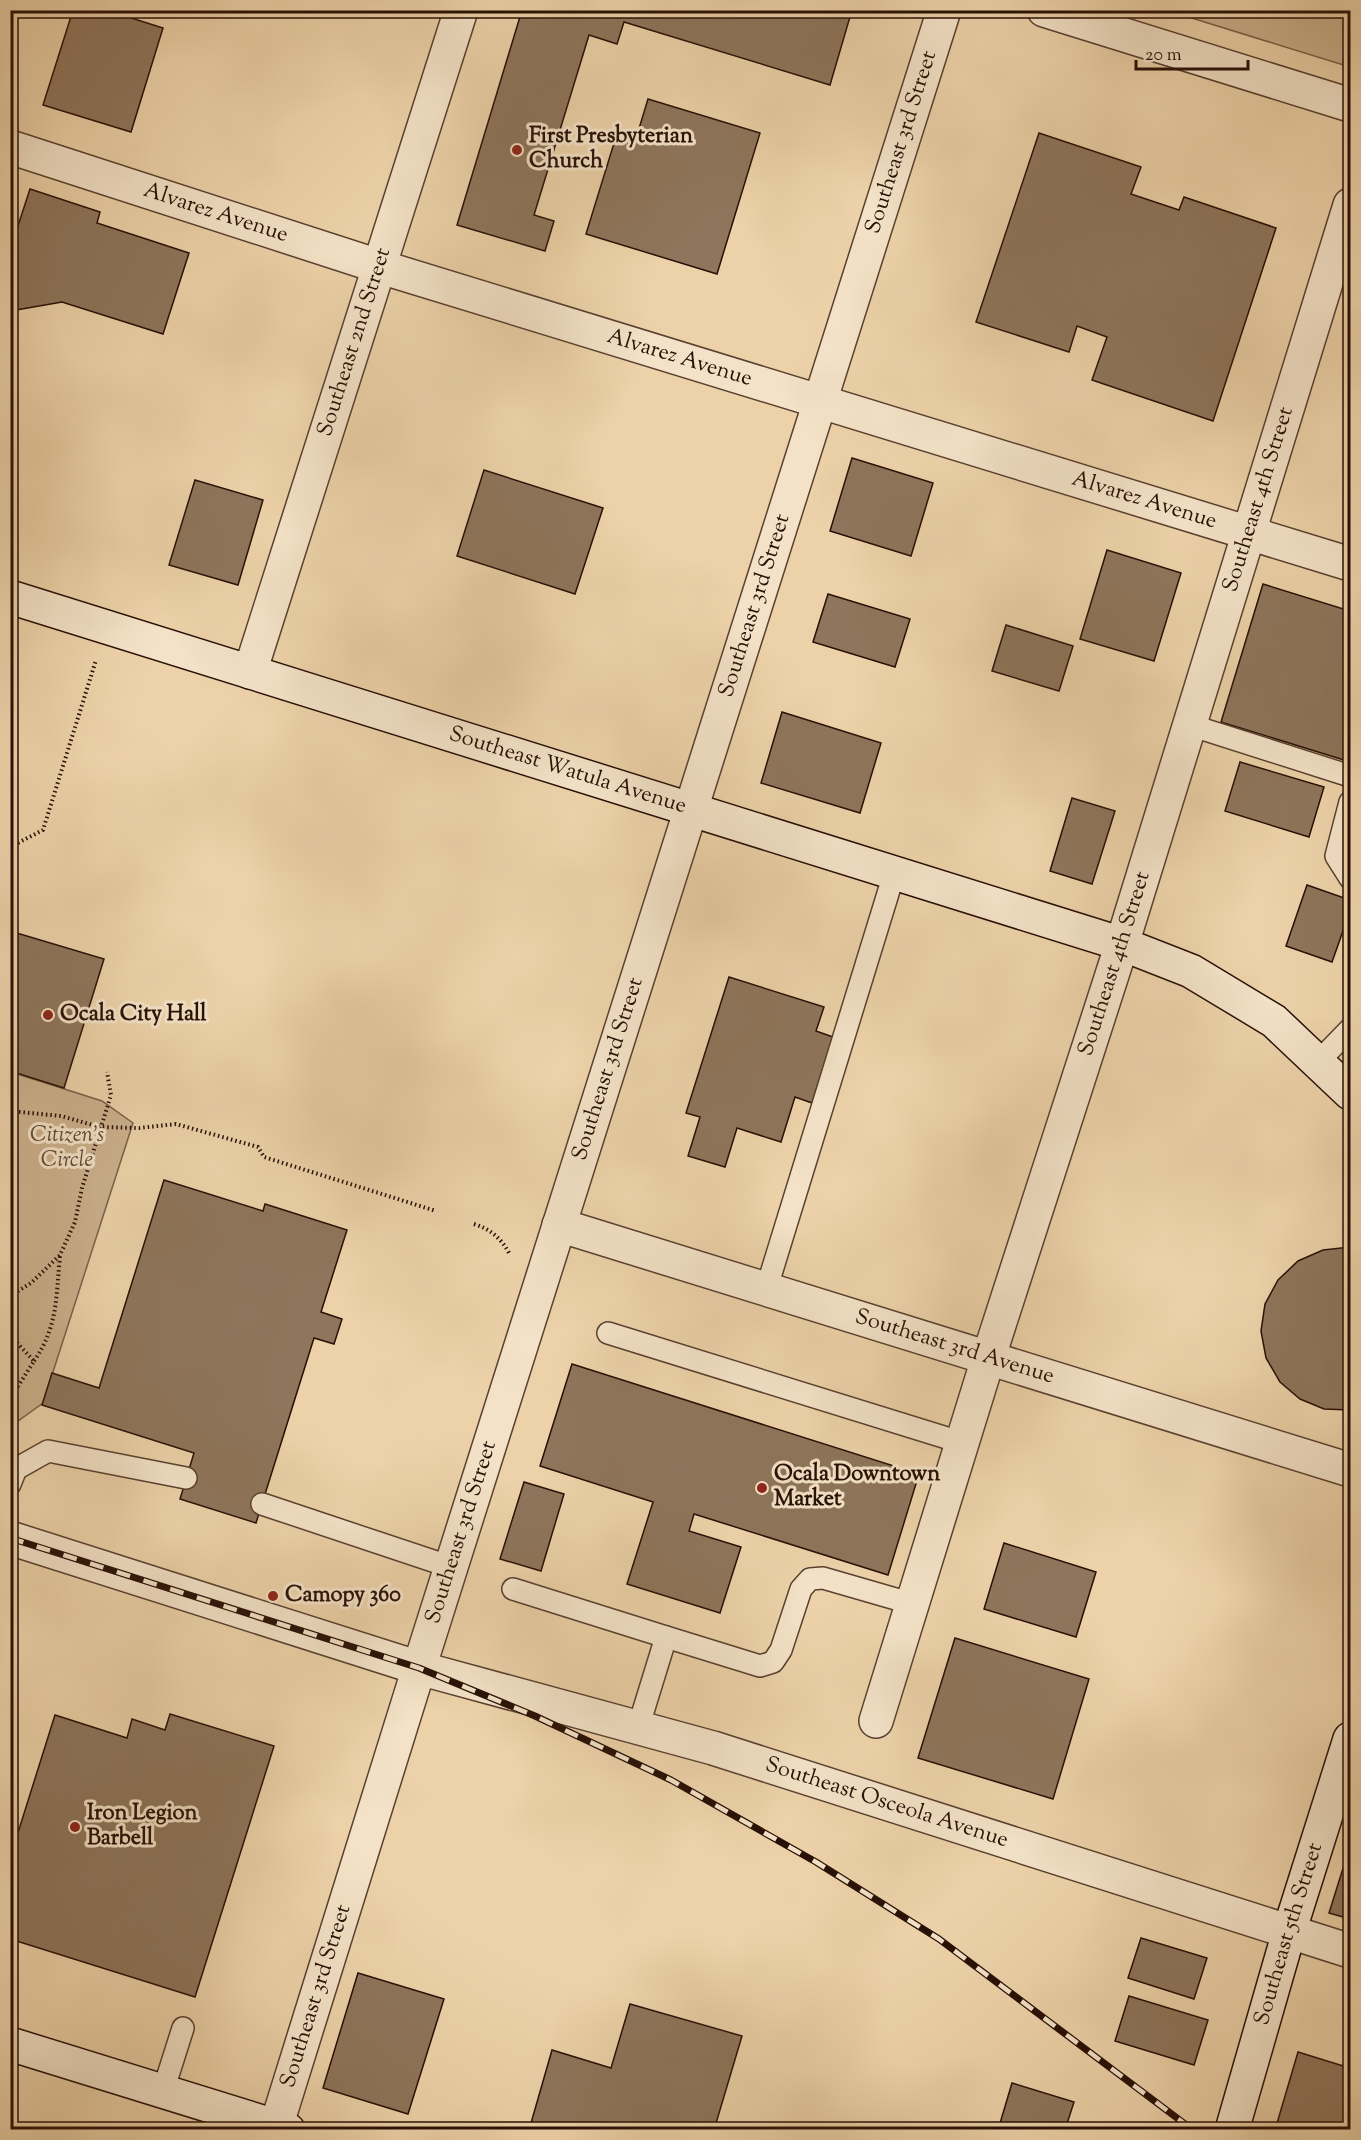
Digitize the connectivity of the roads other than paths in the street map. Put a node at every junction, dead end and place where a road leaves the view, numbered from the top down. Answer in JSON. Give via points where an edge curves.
{"nodes":[{"id":1,"x":461,"y":10,"type":"edge"},
{"id":2,"x":944,"y":10,"type":"edge"},
{"id":3,"x":1044,"y":10,"type":"edge"},
{"id":4,"x":1350,"y":105,"type":"edge"},
{"id":5,"x":10,"y":147,"type":"edge"},
{"id":6,"x":1350,"y":205,"type":"edge"},
{"id":7,"x":381,"y":267,"type":"junction"},
{"id":8,"x":820,"y":401,"type":"junction"},
{"id":9,"x":1250,"y":533,"type":"junction"},
{"id":10,"x":1350,"y":564,"type":"edge"},
{"id":11,"x":10,"y":597,"type":"edge"},
{"id":12,"x":250,"y":672,"type":"junction"},
{"id":13,"x":1190,"y":725,"type":"junction"},
{"id":14,"x":1350,"y":776,"type":"edge"},
{"id":15,"x":1350,"y":802,"type":"edge"},
{"id":16,"x":691,"y":811,"type":"junction"},
{"id":17,"x":894,"y":874,"type":"junction"},
{"id":18,"x":1350,"y":878,"type":"edge"},
{"id":19,"x":1122,"y":944,"type":"junction"},
{"id":20,"x":1350,"y":1029,"type":"edge"},
{"id":21,"x":1318,"y":1062,"type":"junction"},
{"id":22,"x":1350,"y":1094,"type":"edge"},
{"id":23,"x":559,"y":1225,"type":"junction"},
{"id":24,"x":766,"y":1290,"type":"junction"},
{"id":25,"x":608,"y":1333,"type":"dead end"},
{"id":26,"x":988,"y":1359,"type":"junction"},
{"id":27,"x":963,"y":1443,"type":"junction"},
{"id":28,"x":1350,"y":1470,"type":"edge"},
{"id":29,"x":186,"y":1478,"type":"dead end"},
{"id":30,"x":10,"y":1484,"type":"edge"},
{"id":31,"x":262,"y":1504,"type":"dead end"},
{"id":32,"x":10,"y":1538,"type":"edge"},
{"id":33,"x":451,"y":1567,"type":"junction"},
{"id":34,"x":513,"y":1589,"type":"dead end"},
{"id":35,"x":913,"y":1605,"type":"junction"},
{"id":36,"x":666,"y":1638,"type":"junction"},
{"id":37,"x":419,"y":1668,"type":"junction"},
{"id":38,"x":876,"y":1721,"type":"dead end"},
{"id":39,"x":638,"y":1728,"type":"junction"},
{"id":40,"x":1350,"y":1739,"type":"edge"},
{"id":41,"x":1289,"y":1932,"type":"junction"},
{"id":42,"x":1350,"y":1952,"type":"edge"},
{"id":43,"x":183,"y":2028,"type":"dead end"},
{"id":44,"x":10,"y":2044,"type":"edge"},
{"id":45,"x":163,"y":2091,"type":"junction"},
{"id":46,"x":280,"y":2128,"type":"edge"},
{"id":47,"x":1232,"y":2130,"type":"edge"}],
"edges":[{"from":1,"to":7,"type":"street","name":"Southeast 2nd Street"},
{"from":2,"to":8,"type":"street","name":"Southeast 3rd Street"},
{"from":3,"to":4,"type":"street"},
{"from":5,"to":7,"type":"street","name":"Alvarez Avenue"},
{"from":6,"to":9,"type":"street","name":"Southeast 4th Street"},
{"from":7,"to":8,"type":"street","name":"Alvarez Avenue"},
{"from":7,"to":12,"type":"street","name":"Southeast 2nd Street"},
{"from":8,"to":9,"type":"street","name":"Alvarez Avenue"},
{"from":8,"to":16,"type":"street","name":"Southeast 3rd Street"},
{"from":9,"to":10,"type":"street","name":"Alvarez Avenue"},
{"from":9,"to":13,"type":"street","name":"Southeast 4th Street"},
{"from":11,"to":12,"type":"street","name":"Southeast Watula Avenue"},
{"from":12,"to":16,"type":"street","name":"Southeast Watula Avenue"},
{"from":13,"to":14,"type":"lane"},
{"from":13,"to":19,"type":"street","name":"Southeast 4th Street"},
{"from":15,"to":18,"type":"lane","via":[[1336,856]]},
{"from":16,"to":17,"type":"street","name":"Southeast Watula Avenue"},
{"from":16,"to":23,"type":"street","name":"Southeast 3rd Street"},
{"from":17,"to":19,"type":"street","name":"Southeast Watula Avenue"},
{"from":17,"to":24,"type":"lane"},
{"from":19,"to":21,"type":"street","via":[[1191,970],[1274,1021]]},
{"from":19,"to":26,"type":"street","name":"Southeast 4th Street"},
{"from":20,"to":21,"type":"lane"},
{"from":21,"to":22,"type":"street"},
{"from":23,"to":24,"type":"street","name":"Southeast 3rd Avenue"},
{"from":23,"to":33,"type":"street","name":"Southeast 3rd Street"},
{"from":24,"to":26,"type":"street","name":"Southeast 3rd Avenue"},
{"from":25,"to":27,"type":"lane"},
{"from":26,"to":27,"type":"street","name":"Southeast 4th Street"},
{"from":26,"to":28,"type":"street","name":"Southeast 3rd Avenue"},
{"from":27,"to":35,"type":"street","name":"Southeast 4th Street"},
{"from":29,"to":30,"type":"lane","via":[[48,1451],[16,1469]]},
{"from":31,"to":33,"type":"lane"},
{"from":32,"to":37,"type":"street","name":"Southeast Osceola Avenue"},
{"from":33,"to":37,"type":"street","name":"Southeast 3rd Street"},
{"from":34,"to":36,"type":"lane"},
{"from":35,"to":36,"type":"lane","via":[[823,1578],[810,1579],[801,1588],[781,1650],[774,1662],[760,1666]]},
{"from":35,"to":38,"type":"street","name":"Southeast 4th Street"},
{"from":36,"to":39,"type":"lane"},
{"from":37,"to":39,"type":"street","name":"Southeast Osceola Avenue"},
{"from":37,"to":46,"type":"street","name":"Southeast 3rd Street"},
{"from":39,"to":41,"type":"street","name":"Southeast Osceola Avenue","via":[[713,1748]]},
{"from":40,"to":41,"type":"street","name":"Southeast 5th Street"},
{"from":41,"to":42,"type":"street","name":"Southeast Osceola Avenue"},
{"from":41,"to":47,"type":"street","name":"Southeast 5th Street"},
{"from":43,"to":45,"type":"lane"},
{"from":44,"to":45,"type":"street"},
{"from":45,"to":46,"type":"street"}]}
